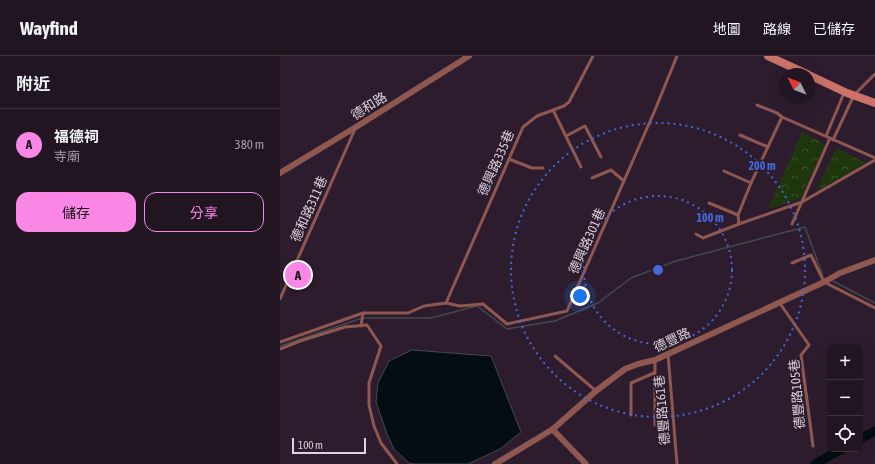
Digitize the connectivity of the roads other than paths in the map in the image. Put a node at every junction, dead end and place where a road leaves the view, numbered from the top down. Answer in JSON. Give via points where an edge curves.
{"nodes":[{"id":1,"x":470,"y":56,"type":"edge"},
{"id":2,"x":593,"y":56,"type":"edge"},
{"id":3,"x":677,"y":56,"type":"edge"},
{"id":4,"x":768,"y":56,"type":"edge"},
{"id":5,"x":779,"y":58,"type":"edge"},
{"id":6,"x":797,"y":68,"type":"edge"},
{"id":7,"x":875,"y":74,"type":"edge"},
{"id":8,"x":815,"y":77,"type":"edge"},
{"id":9,"x":845,"y":92,"type":"junction"},
{"id":10,"x":854,"y":95,"type":"junction"},
{"id":11,"x":875,"y":103,"type":"edge"},
{"id":12,"x":757,"y":105,"type":"dead end"},
{"id":13,"x":553,"y":110,"type":"junction"},
{"id":14,"x":782,"y":117,"type":"junction"},
{"id":15,"x":356,"y":127,"type":"junction"},
{"id":16,"x":740,"y":135,"type":"dead end"},
{"id":17,"x":566,"y":136,"type":"junction"},
{"id":18,"x":826,"y":136,"type":"junction"},
{"id":19,"x":831,"y":139,"type":"junction"},
{"id":20,"x":768,"y":147,"type":"junction"},
{"id":21,"x":601,"y":157,"type":"dead end"},
{"id":22,"x":509,"y":159,"type":"junction"},
{"id":23,"x":875,"y":159,"type":"edge"},
{"id":24,"x":581,"y":167,"type":"dead end"},
{"id":25,"x":543,"y":168,"type":"dead end"},
{"id":26,"x":724,"y":171,"type":"dead end"},
{"id":27,"x":280,"y":173,"type":"edge"},
{"id":28,"x":592,"y":178,"type":"dead end"},
{"id":29,"x":624,"y":181,"type":"junction"},
{"id":30,"x":751,"y":183,"type":"junction"},
{"id":31,"x":802,"y":202,"type":"junction"},
{"id":32,"x":709,"y":203,"type":"dead end"},
{"id":33,"x":738,"y":215,"type":"junction"},
{"id":34,"x":738,"y":224,"type":"junction"},
{"id":35,"x":792,"y":224,"type":"dead end"},
{"id":36,"x":696,"y":234,"type":"dead end"},
{"id":37,"x":875,"y":260,"type":"edge"},
{"id":38,"x":792,"y":262,"type":"dead end"},
{"id":39,"x":824,"y":282,"type":"junction"},
{"id":40,"x":280,"y":299,"type":"edge"},
{"id":41,"x":779,"y":302,"type":"junction"},
{"id":42,"x":446,"y":303,"type":"junction"},
{"id":43,"x":875,"y":308,"type":"edge"},
{"id":44,"x":363,"y":313,"type":"junction"},
{"id":45,"x":360,"y":326,"type":"junction"},
{"id":46,"x":280,"y":342,"type":"edge"},
{"id":47,"x":280,"y":349,"type":"edge"},
{"id":48,"x":668,"y":354,"type":"junction"},
{"id":49,"x":555,"y":356,"type":"dead end"},
{"id":50,"x":655,"y":360,"type":"junction"},
{"id":51,"x":654,"y":373,"type":"junction"},
{"id":52,"x":596,"y":391,"type":"junction"},
{"id":53,"x":631,"y":415,"type":"dead end"},
{"id":54,"x":655,"y":425,"type":"dead end"},
{"id":55,"x":553,"y":429,"type":"junction"},
{"id":56,"x":813,"y":446,"type":"dead end"},
{"id":57,"x":396,"y":463,"type":"edge"},
{"id":58,"x":390,"y":464,"type":"edge"},
{"id":59,"x":495,"y":464,"type":"edge"},
{"id":60,"x":586,"y":464,"type":"edge"},
{"id":61,"x":677,"y":464,"type":"edge"}],
"edges":[{"from":1,"to":15,"type":"street","name":"德和路"},
{"from":2,"to":13,"type":"lane","name":"德興路335巷","via":[[569,102]]},
{"from":3,"to":29,"type":"lane","name":"德興路301巷"},
{"from":4,"to":5,"type":"main road"},
{"from":5,"to":6,"type":"main road"},
{"from":7,"to":10,"type":"lane"},
{"from":8,"to":9,"type":"main road"},
{"from":9,"to":10,"type":"main road"},
{"from":9,"to":18,"type":"lane"},
{"from":10,"to":11,"type":"main road"},
{"from":10,"to":19,"type":"lane"},
{"from":12,"to":14,"type":"lane"},
{"from":13,"to":17,"type":"lane"},
{"from":13,"to":22,"type":"lane","name":"德興路335巷","via":[[537,116],[523,127]]},
{"from":14,"to":18,"type":"lane"},
{"from":14,"to":20,"type":"lane"},
{"from":15,"to":27,"type":"street","name":"德和路"},
{"from":15,"to":40,"type":"lane","name":"德和路311巷"},
{"from":16,"to":20,"type":"lane"},
{"from":17,"to":21,"type":"lane","via":[[585,126]]},
{"from":17,"to":24,"type":"lane"},
{"from":18,"to":19,"type":"lane"},
{"from":19,"to":23,"type":"lane"},
{"from":19,"to":31,"type":"lane"},
{"from":20,"to":30,"type":"lane"},
{"from":22,"to":25,"type":"lane","via":[[532,168]]},
{"from":22,"to":42,"type":"lane","name":"德興路335巷"},
{"from":23,"to":31,"type":"lane"},
{"from":26,"to":30,"type":"lane"},
{"from":28,"to":29,"type":"lane","via":[[611,170]]},
{"from":29,"to":42,"type":"lane","name":"德興路301巷","via":[[567,311],[507,324],[483,304],[460,306]]},
{"from":30,"to":33,"type":"lane"},
{"from":31,"to":34,"type":"lane"},
{"from":31,"to":35,"type":"lane"},
{"from":32,"to":33,"type":"lane"},
{"from":33,"to":34,"type":"lane"},
{"from":34,"to":36,"type":"lane","via":[[703,238]]},
{"from":37,"to":39,"type":"street","name":"德豐路"},
{"from":38,"to":39,"type":"lane","via":[[811,255]]},
{"from":39,"to":41,"type":"street","name":"德豐路"},
{"from":39,"to":43,"type":"lane"},
{"from":41,"to":48,"type":"street","name":"德豐路"},
{"from":41,"to":56,"type":"lane","name":"德豐路105巷","via":[[809,345],[801,355]]},
{"from":42,"to":44,"type":"lane","name":"德興路301巷","via":[[424,306],[408,313]]},
{"from":44,"to":45,"type":"lane"},
{"from":44,"to":46,"type":"lane","name":"德興路301巷"},
{"from":45,"to":47,"type":"lane","via":[[345,327]]},
{"from":45,"to":57,"type":"lane","via":[[367,325],[381,346],[369,383],[369,405],[381,443]]},
{"from":48,"to":50,"type":"street","name":"德豐路"},
{"from":48,"to":61,"type":"lane","name":"德豐路161巷"},
{"from":49,"to":52,"type":"lane"},
{"from":50,"to":51,"type":"lane"},
{"from":50,"to":52,"type":"street","name":"德豐路","via":[[625,369]]},
{"from":51,"to":53,"type":"lane","via":[[631,383]]},
{"from":51,"to":54,"type":"lane"},
{"from":52,"to":55,"type":"street","name":"德豐路"},
{"from":55,"to":59,"type":"street","name":"德豐路"},
{"from":55,"to":60,"type":"street"},
{"from":57,"to":58,"type":"lane"}]}
